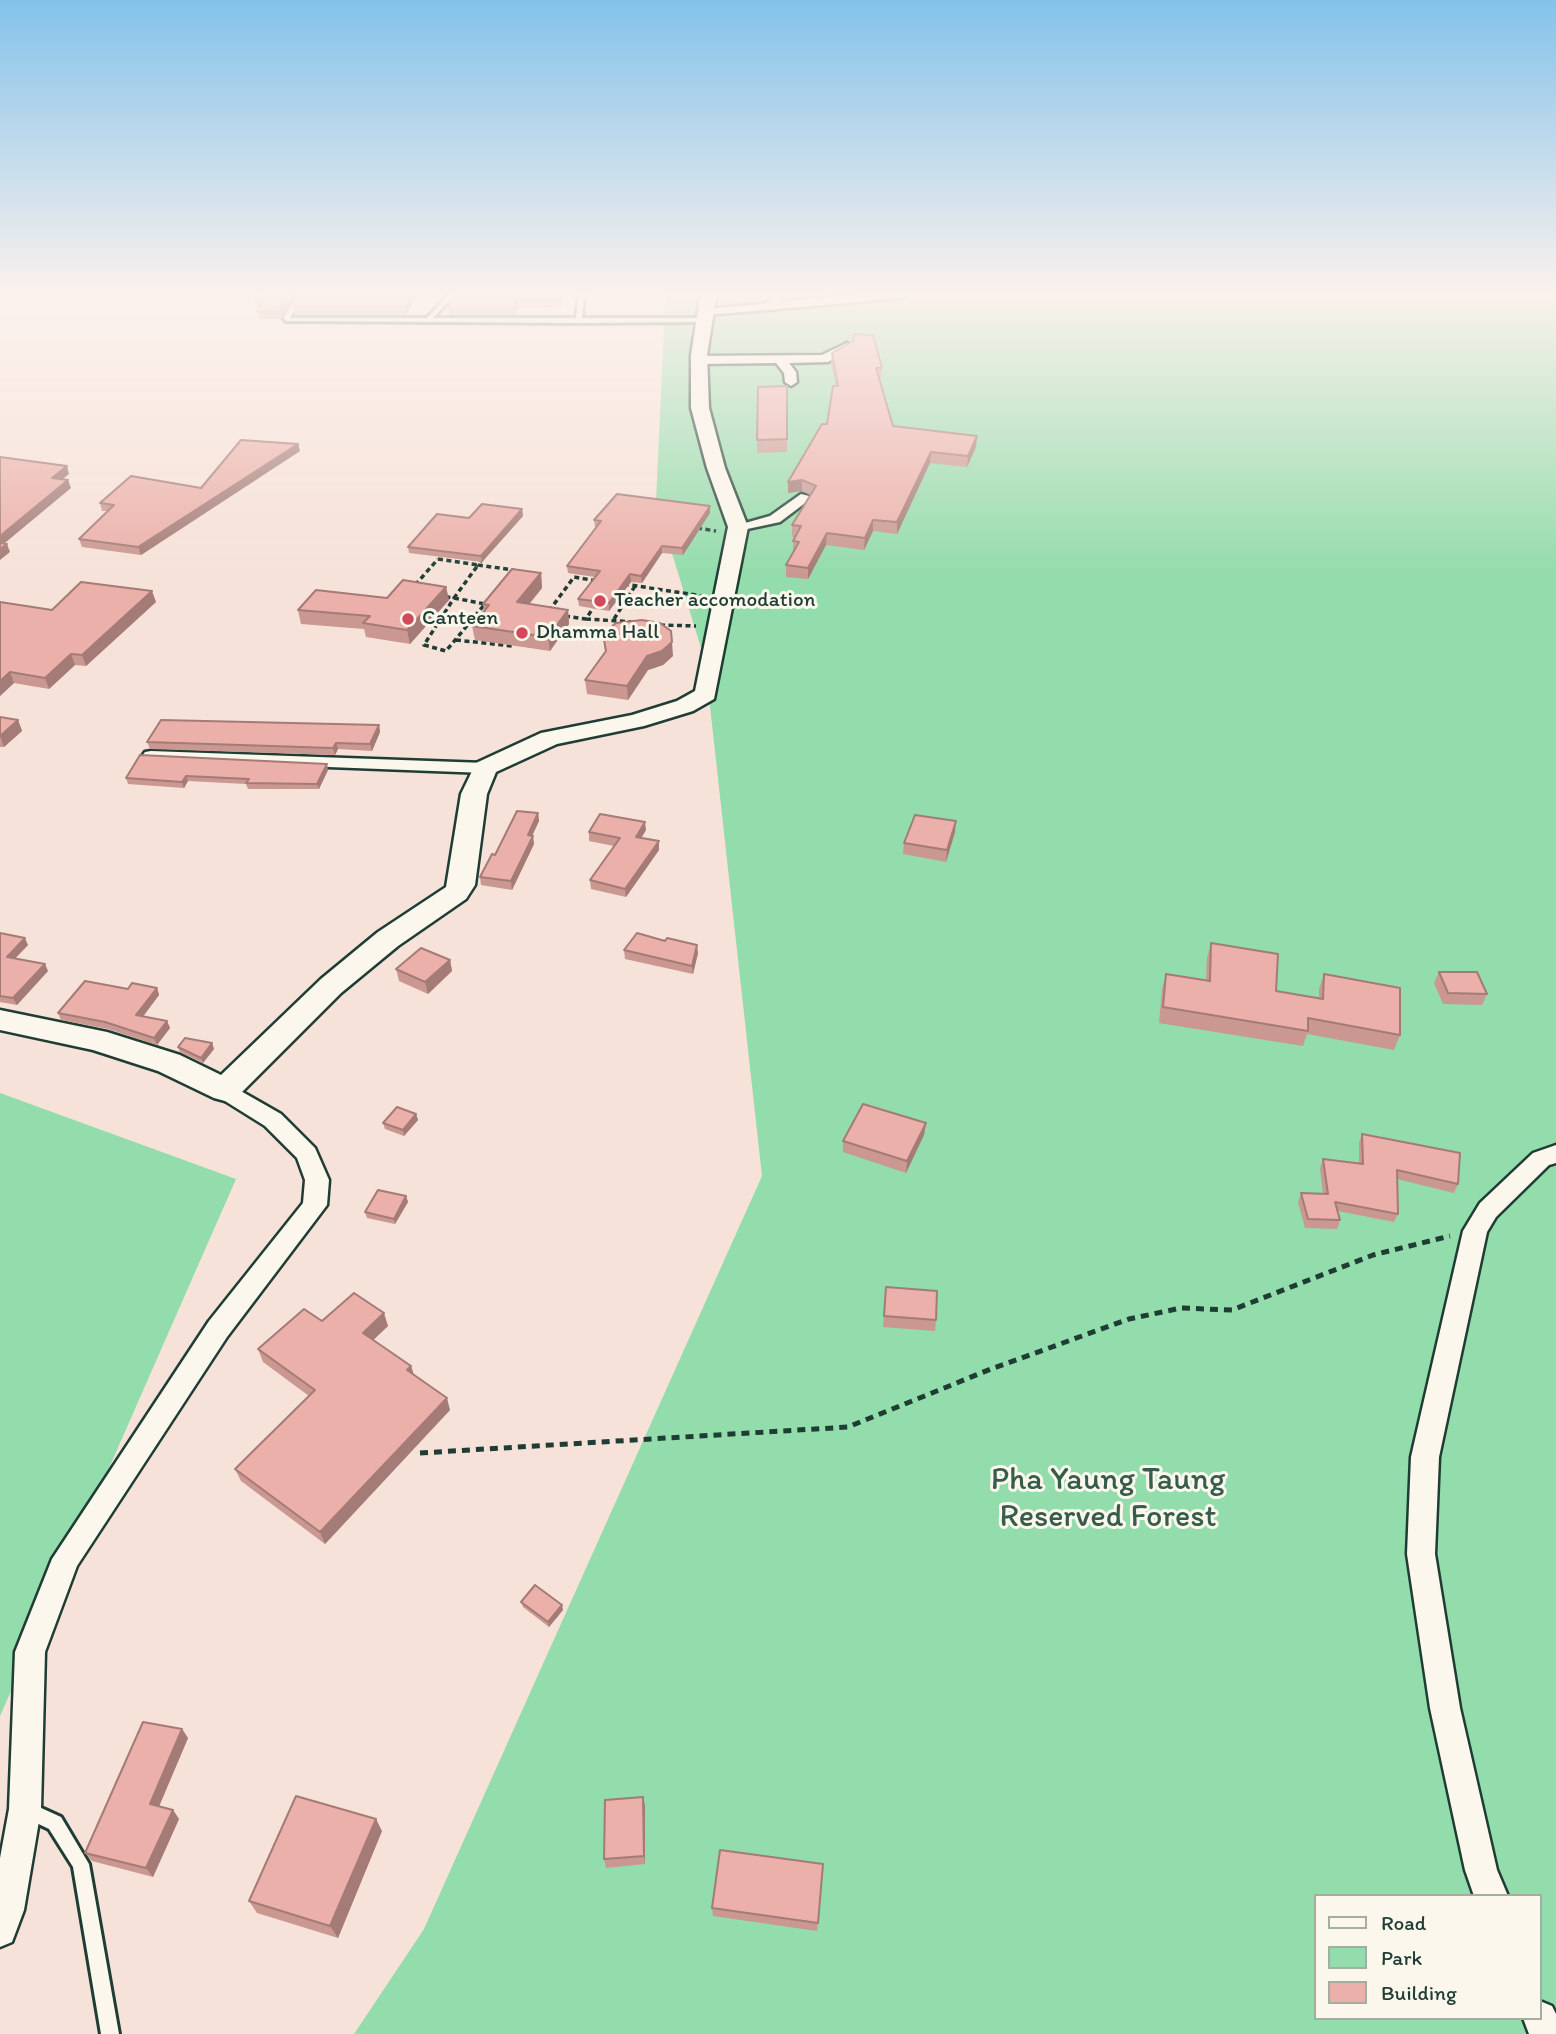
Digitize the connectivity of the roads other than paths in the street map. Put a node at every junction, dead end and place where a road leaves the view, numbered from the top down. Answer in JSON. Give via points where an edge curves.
{"nodes":[{"id":1,"x":700,"y":386,"type":"edge"},
{"id":2,"x":806,"y":497,"type":"edge"},
{"id":3,"x":733,"y":530,"type":"junction"},
{"id":4,"x":151,"y":756,"type":"edge"},
{"id":5,"x":485,"y":768,"type":"junction"},
{"id":6,"x":0,"y":1020,"type":"edge"},
{"id":7,"x":225,"y":1090,"type":"junction"},
{"id":8,"x":1556,"y":1154,"type":"edge"},
{"id":9,"x":25,"y":1809,"type":"junction"},
{"id":10,"x":1490,"y":1894,"type":"edge"},
{"id":11,"x":0,"y":1930,"type":"edge"},
{"id":12,"x":110,"y":2034,"type":"edge"}],
"edges":[{"from":1,"to":3,"type":"street","via":[[700,408]]},
{"from":2,"to":3,"type":"street","via":[[775,519]]},
{"from":3,"to":5,"type":"street","via":[[706,694],[685,706],[636,721],[550,738]]},
{"from":4,"to":5,"type":"street"},
{"from":5,"to":7,"type":"street","via":[[474,794],[456,893],[388,939],[331,986]]},
{"from":6,"to":7,"type":"street","via":[[96,1040],[169,1063]]},
{"from":7,"to":9,"type":"street","via":[[274,1120],[307,1154],[317,1180],[315,1205],[218,1329],[66,1559],[30,1652]]},
{"from":8,"to":10,"type":"street","via":[[1541,1159],[1488,1210],[1475,1231],[1425,1457],[1421,1554],[1445,1708]]},
{"from":9,"to":11,"type":"street","via":[[8,1910]]},
{"from":9,"to":12,"type":"lane","via":[[55,1823],[81,1864]]}]}
